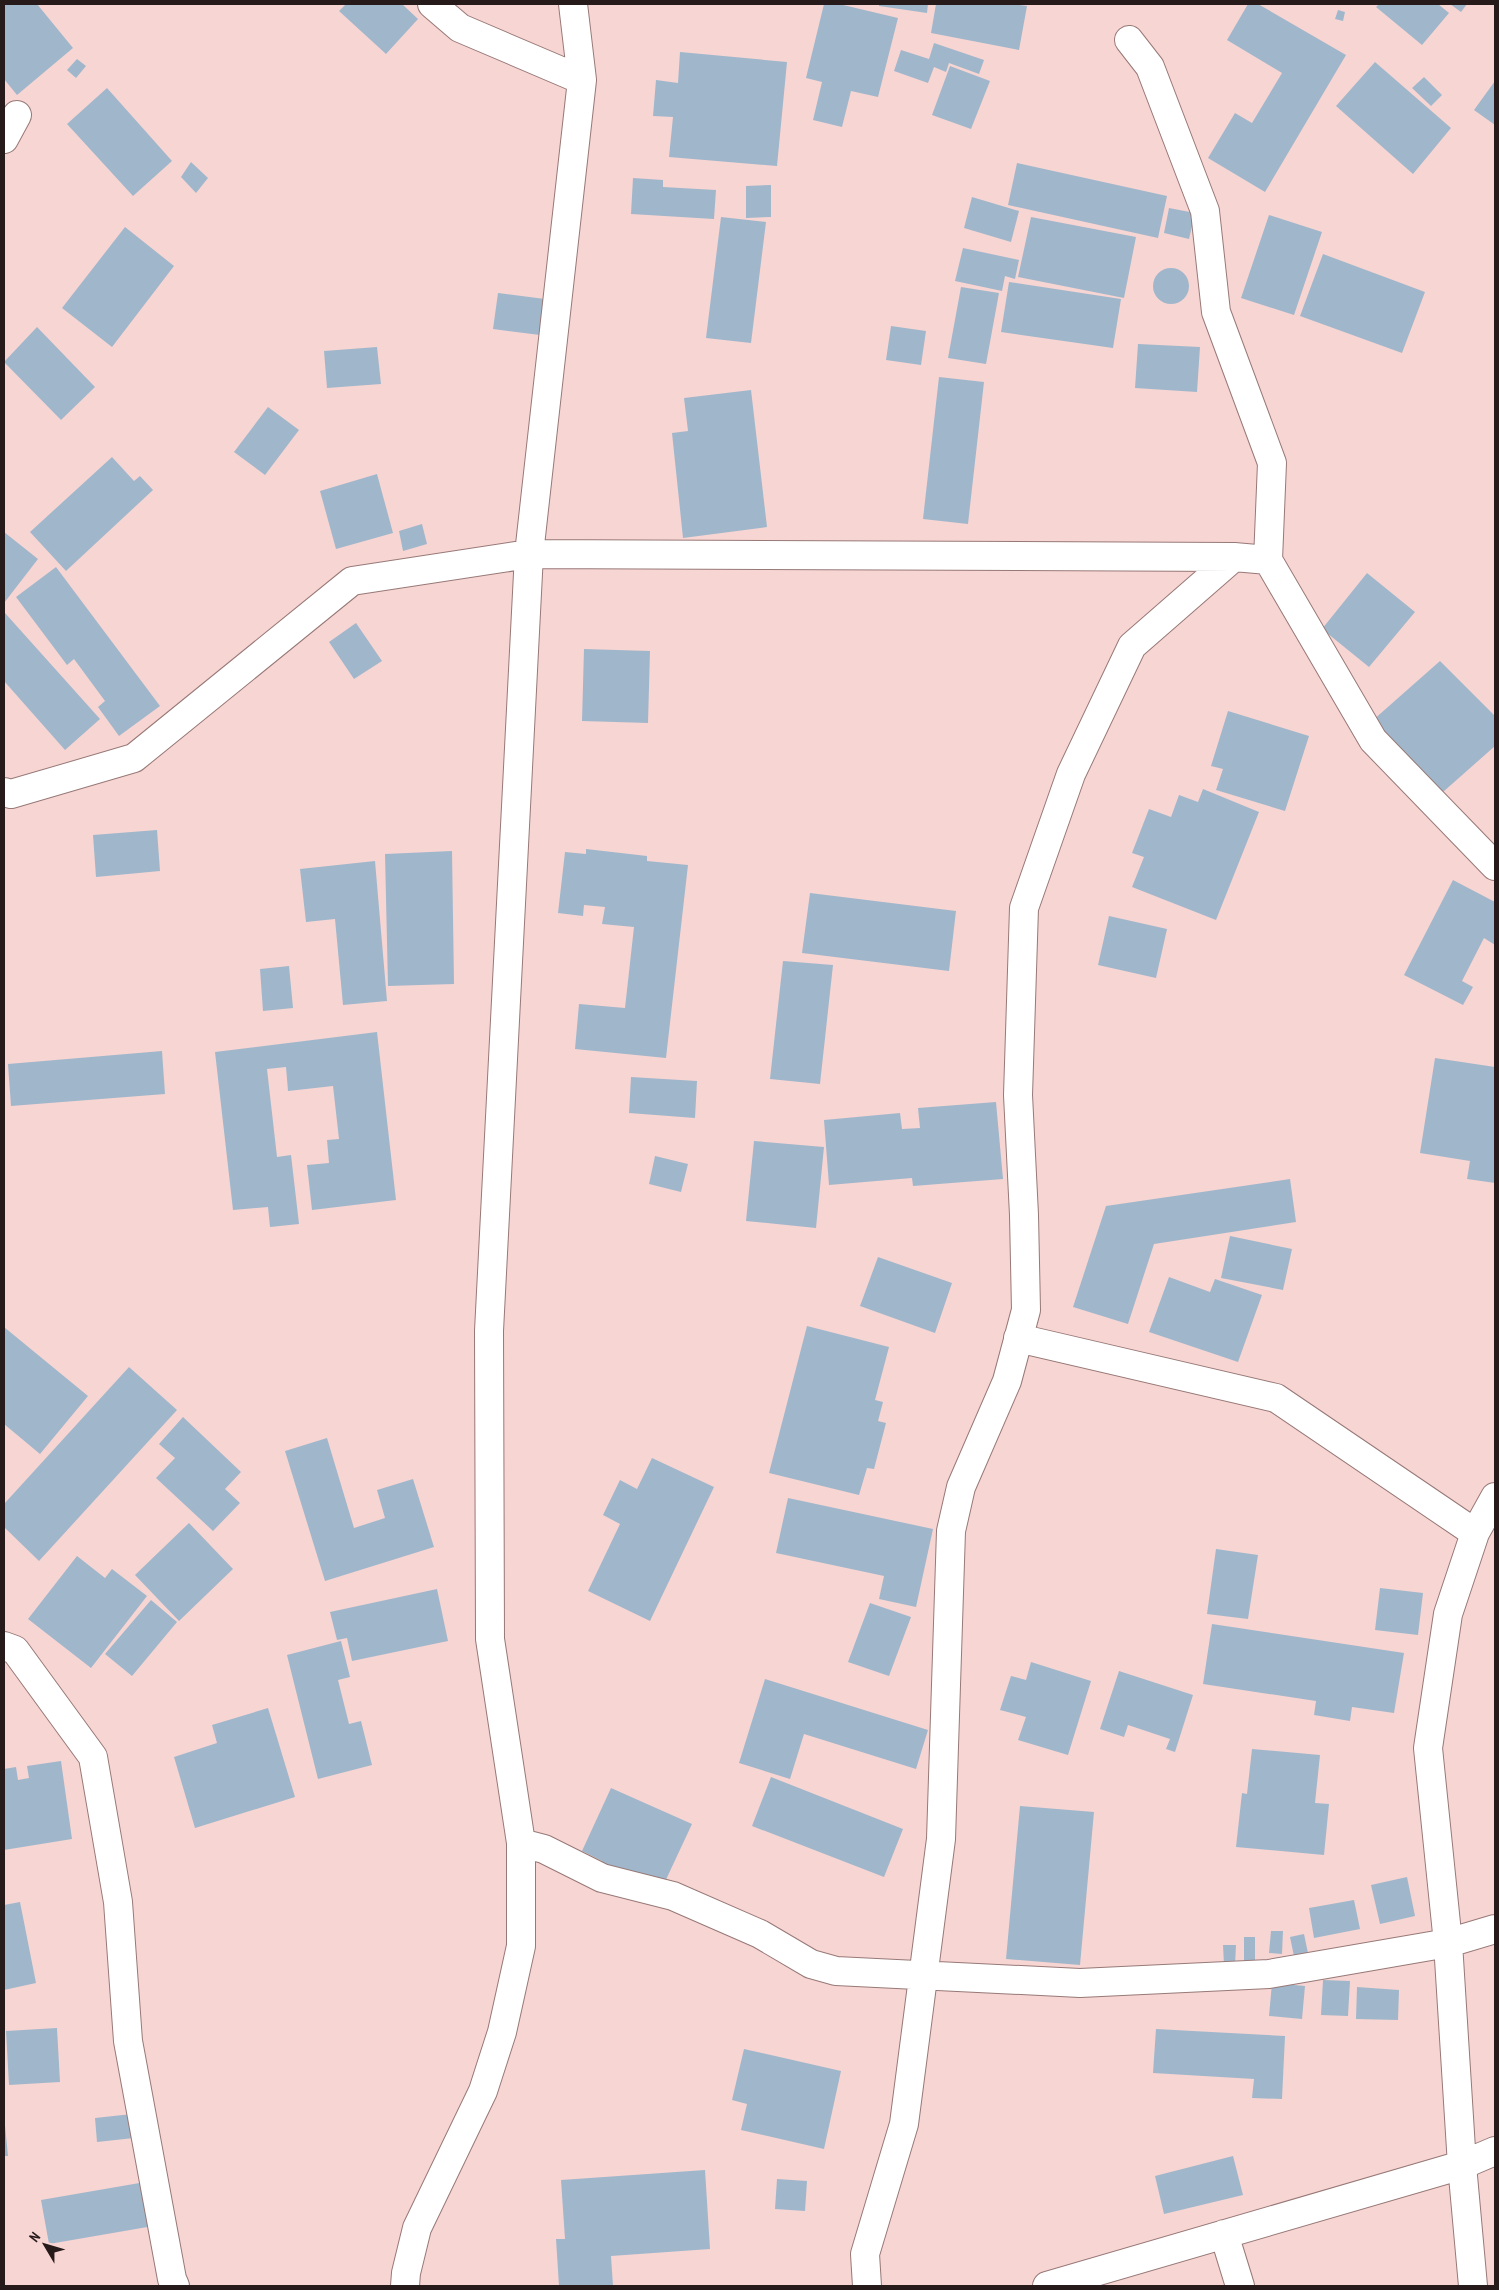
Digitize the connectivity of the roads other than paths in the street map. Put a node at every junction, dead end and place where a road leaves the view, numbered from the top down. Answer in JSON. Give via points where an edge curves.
{"nodes":[{"id":1,"x":432,"y":4,"type":"edge"},
{"id":2,"x":573,"y":4,"type":"edge"},
{"id":3,"x":1130,"y":40,"type":"dead end"},
{"id":4,"x":582,"y":80,"type":"junction"},
{"id":5,"x":17,"y":115,"type":"dead end"},
{"id":6,"x":4,"y":139,"type":"edge"},
{"id":7,"x":529,"y":554,"type":"junction"},
{"id":8,"x":1234,"y":556,"type":"junction"},
{"id":9,"x":1268,"y":560,"type":"junction"},
{"id":10,"x":4,"y":792,"type":"edge"},
{"id":11,"x":1495,"y":866,"type":"edge"},
{"id":12,"x":1018,"y":1338,"type":"junction"},
{"id":13,"x":1495,"y":1497,"type":"edge"},
{"id":14,"x":1475,"y":1533,"type":"junction"},
{"id":15,"x":4,"y":1646,"type":"edge"},
{"id":16,"x":521,"y":1843,"type":"junction"},
{"id":17,"x":1495,"y":1929,"type":"edge"},
{"id":18,"x":1448,"y":1944,"type":"junction"},
{"id":19,"x":924,"y":1975,"type":"junction"},
{"id":20,"x":1495,"y":2151,"type":"edge"},
{"id":21,"x":1462,"y":2165,"type":"junction"},
{"id":22,"x":1224,"y":2234,"type":"junction"},
{"id":23,"x":175,"y":2286,"type":"edge"},
{"id":24,"x":406,"y":2286,"type":"edge"},
{"id":25,"x":867,"y":2286,"type":"edge"},
{"id":26,"x":1047,"y":2286,"type":"edge"},
{"id":27,"x":1240,"y":2286,"type":"edge"},
{"id":28,"x":1473,"y":2286,"type":"edge"}],
"edges":[{"from":1,"to":4,"type":"street","via":[[460,28]]},
{"from":2,"to":4,"type":"street"},
{"from":3,"to":9,"type":"street","via":[[1150,67],[1205,211],[1216,312],[1272,463]]},
{"from":4,"to":7,"type":"street"},
{"from":5,"to":6,"type":"street"},
{"from":7,"to":8,"type":"street"},
{"from":7,"to":10,"type":"street","via":[[352,580],[134,758],[11,794]]},
{"from":7,"to":16,"type":"street","via":[[490,1331],[490,1639]]},
{"from":8,"to":9,"type":"street"},
{"from":8,"to":12,"type":"street","via":[[1132,646],[1071,774],[1024,908],[1018,1095],[1026,1310]]},
{"from":9,"to":11,"type":"street","via":[[1373,740]]},
{"from":12,"to":14,"type":"street","via":[[1276,1398]]},
{"from":12,"to":19,"type":"street","via":[[1007,1381],[961,1486],[952,1531],[941,1840]]},
{"from":13,"to":14,"type":"street"},
{"from":14,"to":18,"type":"street","via":[[1448,1614],[1428,1748]]},
{"from":15,"to":23,"type":"street","via":[[15,1650],[94,1758],[118,1902],[128,2041]]},
{"from":16,"to":19,"type":"street","via":[[544,1850],[602,1878],[673,1896],[760,1934],[811,1964],[836,1971]]},
{"from":16,"to":24,"type":"street","via":[[521,1946],[502,2032],[483,2091],[417,2228]]},
{"from":17,"to":18,"type":"street"},
{"from":18,"to":19,"type":"street","via":[[1269,1974],[1080,1983]]},
{"from":18,"to":21,"type":"street"},
{"from":19,"to":25,"type":"street","via":[[904,2124],[865,2254]]},
{"from":20,"to":21,"type":"street"},
{"from":21,"to":22,"type":"street"},
{"from":21,"to":28,"type":"street"},
{"from":22,"to":26,"type":"street"},
{"from":22,"to":27,"type":"street"}]}
